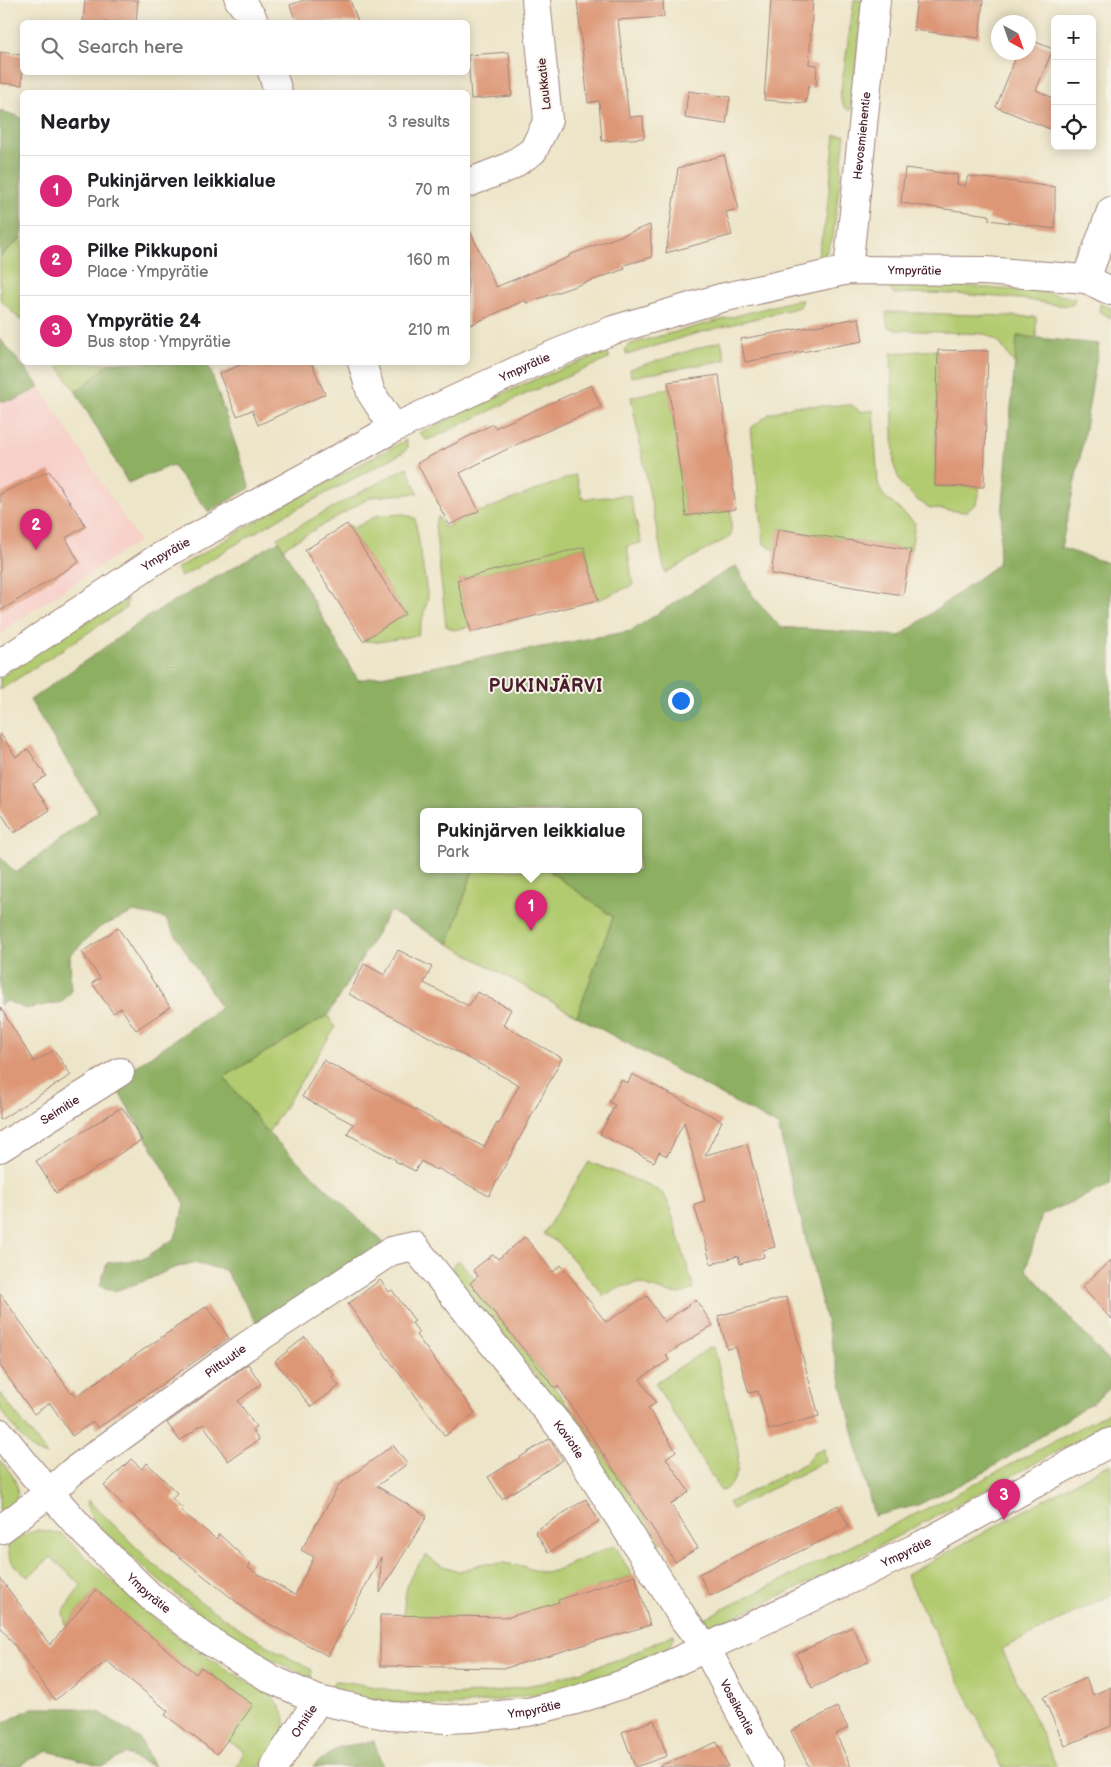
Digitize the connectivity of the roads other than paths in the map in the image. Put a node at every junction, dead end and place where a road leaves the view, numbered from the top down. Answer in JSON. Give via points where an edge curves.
{"nodes":[{"id":1,"x":239,"y":0,"type":"edge"},
{"id":2,"x":536,"y":0,"type":"edge"},
{"id":3,"x":876,"y":0,"type":"edge"},
{"id":4,"x":253,"y":20,"type":"edge"},
{"id":5,"x":273,"y":75,"type":"edge"},
{"id":6,"x":277,"y":90,"type":"edge"},
{"id":7,"x":470,"y":182,"type":"edge"},
{"id":8,"x":1111,"y":210,"type":"edge"},
{"id":9,"x":848,"y":270,"type":"junction"},
{"id":10,"x":1086,"y":279,"type":"junction"},
{"id":11,"x":1111,"y":290,"type":"edge"},
{"id":12,"x":363,"y":365,"type":"edge"},
{"id":13,"x":394,"y":428,"type":"junction"},
{"id":14,"x":0,"y":664,"type":"edge"},
{"id":15,"x":120,"y":1072,"type":"dead end"},
{"id":16,"x":0,"y":1148,"type":"edge"},
{"id":17,"x":414,"y":1246,"type":"joint"},
{"id":18,"x":0,"y":1433,"type":"edge"},
{"id":19,"x":1111,"y":1442,"type":"edge"},
{"id":20,"x":49,"y":1493,"type":"junction"},
{"id":21,"x":0,"y":1530,"type":"edge"},
{"id":22,"x":706,"y":1648,"type":"junction"},
{"id":23,"x":318,"y":1700,"type":"junction"},
{"id":24,"x":274,"y":1767,"type":"edge"},
{"id":25,"x":769,"y":1767,"type":"edge"}],
"edges":[{"from":1,"to":4,"type":"street"},
{"from":2,"to":7,"type":"street","name":"Laukkatie","via":[[548,120],[533,151],[509,167]]},
{"from":3,"to":9,"type":"street","name":"Hevosmiehentie"},
{"from":5,"to":6,"type":"street"},
{"from":8,"to":10,"type":"street"},
{"from":9,"to":10,"type":"street","name":"Ympyrätie","via":[[985,271]]},
{"from":9,"to":13,"type":"street","name":"Ympyrätie","via":[[721,298],[613,330]]},
{"from":10,"to":11,"type":"street","name":"Ympyrätie"},
{"from":12,"to":13,"type":"street","via":[[371,393]]},
{"from":13,"to":14,"type":"street","name":"Ympyrätie","via":[[158,558]]},
{"from":15,"to":16,"type":"street","name":"Seimitie"},
{"from":17,"to":20,"type":"street","name":"Pilttuutie","via":[[391,1251],[245,1347],[72,1472]]},
{"from":17,"to":22,"type":"street","name":"Kaviotie","via":[[568,1437],[685,1622]]},
{"from":18,"to":20,"type":"street","name":"Ympyrätie"},
{"from":19,"to":22,"type":"street","name":"Ympyrätie","via":[[922,1545]]},
{"from":20,"to":21,"type":"street","name":"Pilttuutie"},
{"from":20,"to":23,"type":"street","name":"Ympyrätie","via":[[150,1596],[208,1640],[271,1679]]},
{"from":22,"to":23,"type":"street","name":"Ympyrätie","via":[[635,1680],[528,1712],[470,1718],[390,1716]]},
{"from":22,"to":25,"type":"street","name":"Vossikantie"},
{"from":23,"to":24,"type":"street","name":"Orhitie"}]}
